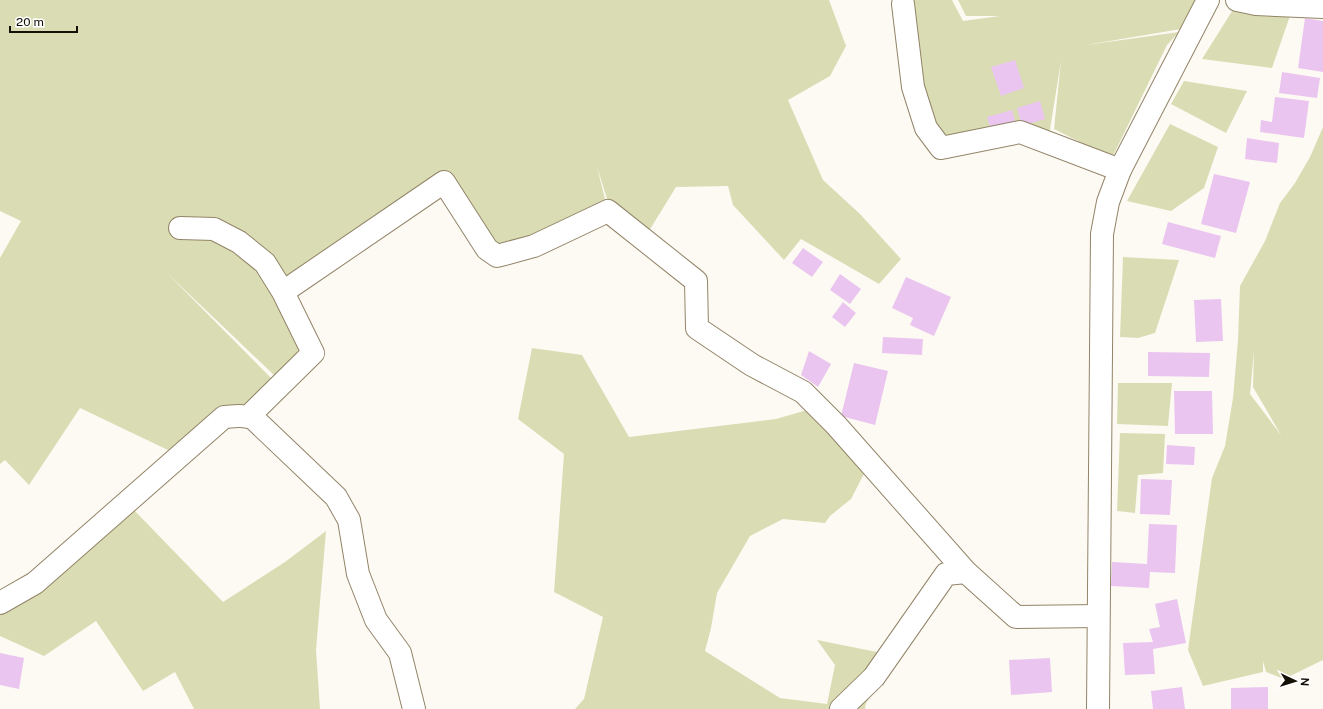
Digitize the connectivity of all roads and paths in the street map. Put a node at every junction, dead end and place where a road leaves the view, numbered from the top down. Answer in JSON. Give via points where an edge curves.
{"nodes":[{"id":1,"x":1208,"y":0,"type":"edge"},
{"id":2,"x":1237,"y":0,"type":"edge"},
{"id":3,"x":903,"y":4,"type":"dead end"},
{"id":4,"x":1323,"y":7,"type":"edge"},
{"id":5,"x":1120,"y":170,"type":"junction"},
{"id":6,"x":180,"y":228,"type":"dead end"},
{"id":7,"x":283,"y":292,"type":"junction"},
{"id":8,"x":248,"y":417,"type":"junction"},
{"id":9,"x":966,"y":572,"type":"junction"},
{"id":10,"x":0,"y":603,"type":"edge"},
{"id":11,"x":1098,"y":616,"type":"junction"},
{"id":12,"x":414,"y":709,"type":"edge"},
{"id":13,"x":841,"y":709,"type":"edge"},
{"id":14,"x":1098,"y":709,"type":"edge"}],
"edges":[{"from":1,"to":5,"type":"street"},
{"from":2,"to":4,"type":"street","via":[[1256,4]]},
{"from":3,"to":5,"type":"street","via":[[913,87],[926,128],[941,148],[1020,132]]},
{"from":5,"to":11,"type":"street","via":[[1108,202],[1102,234]]},
{"from":6,"to":7,"type":"street","via":[[214,229],[239,242],[265,263]]},
{"from":7,"to":8,"type":"street","via":[[313,353]]},
{"from":7,"to":9,"type":"street","via":[[444,182],[487,249],[497,256],[534,246],[608,211],[696,281],[697,328],[752,365],[803,392],[841,430]]},
{"from":8,"to":10,"type":"street","via":[[224,417],[34,584]]},
{"from":8,"to":12,"type":"street","via":[[253,418],[336,497],[349,520],[358,574],[376,620],[400,653]]},
{"from":9,"to":11,"type":"street","via":[[1016,616]]},
{"from":9,"to":13,"type":"street","via":[[946,574],[874,677]]},
{"from":11,"to":14,"type":"street"}]}
